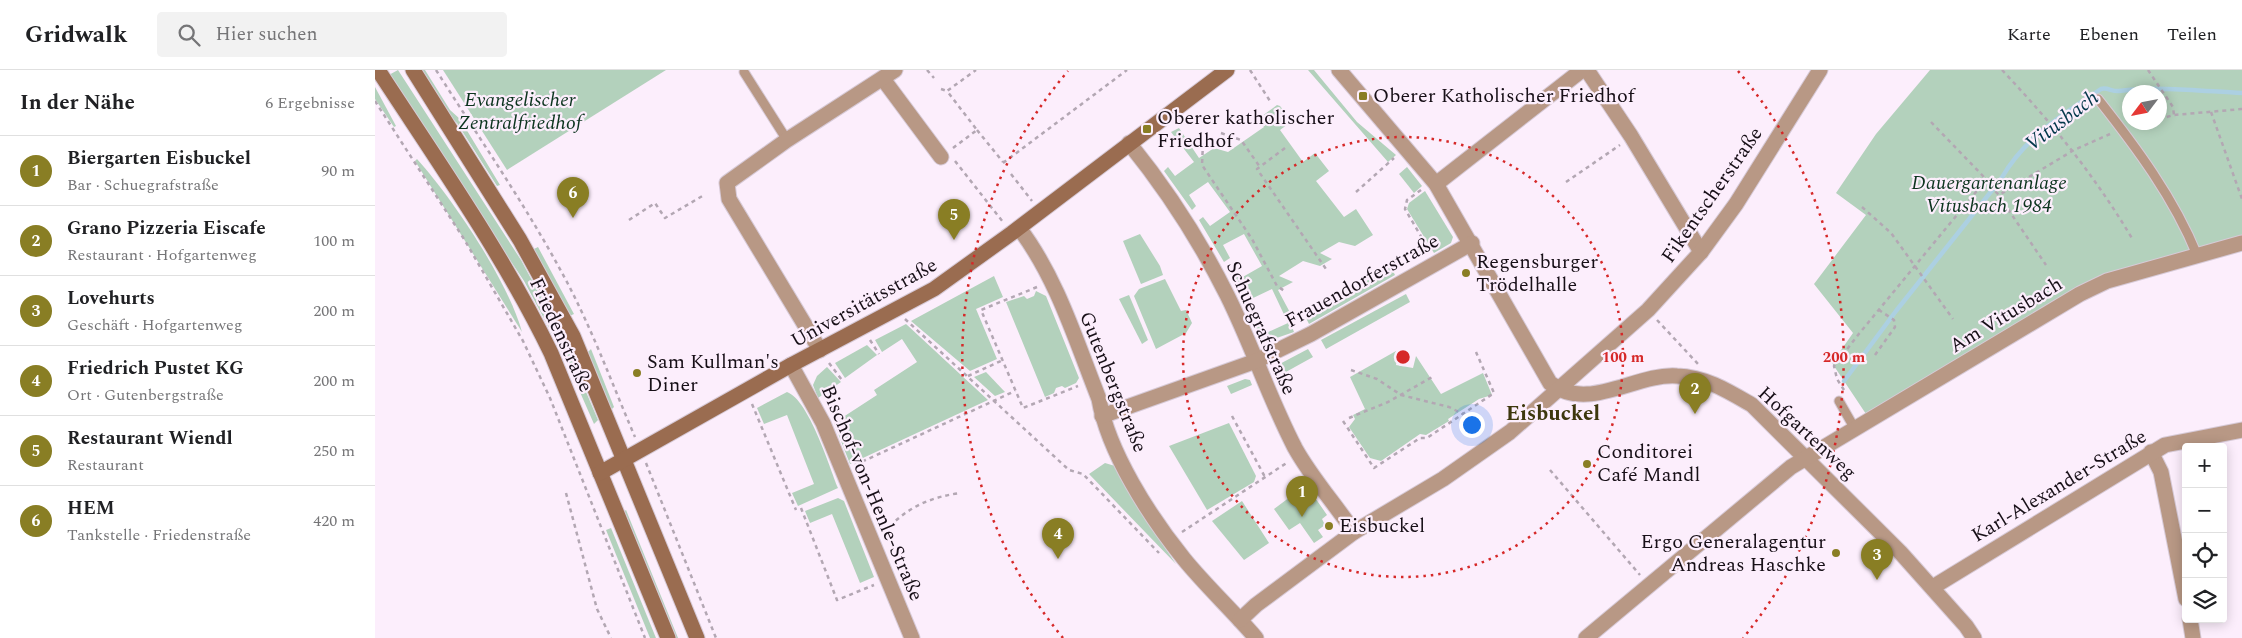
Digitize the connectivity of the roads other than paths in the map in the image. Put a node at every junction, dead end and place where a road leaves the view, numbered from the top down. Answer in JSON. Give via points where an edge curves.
{"nodes":[{"id":1,"x":377,"y":70,"type":"edge"},
{"id":2,"x":413,"y":70,"type":"edge"},
{"id":3,"x":1227,"y":70,"type":"edge"},
{"id":4,"x":1339,"y":70,"type":"edge"},
{"id":5,"x":1581,"y":70,"type":"edge"},
{"id":6,"x":1587,"y":70,"type":"edge"},
{"id":7,"x":1820,"y":70,"type":"edge"},
{"id":8,"x":743,"y":72,"type":"dead end"},
{"id":9,"x":889,"y":74,"type":"edge"},
{"id":10,"x":2099,"y":99,"type":"dead end"},
{"id":11,"x":787,"y":140,"type":"junction"},
{"id":12,"x":1129,"y":143,"type":"junction"},
{"id":13,"x":945,"y":155,"type":"road end"},
{"id":14,"x":1435,"y":182,"type":"junction"},
{"id":15,"x":1016,"y":231,"type":"junction"},
{"id":16,"x":1472,"y":243,"type":"junction"},
{"id":17,"x":2242,"y":243,"type":"edge"},
{"id":18,"x":1701,"y":252,"type":"junction"},
{"id":19,"x":2197,"y":255,"type":"junction"},
{"id":20,"x":820,"y":350,"type":"junction"},
{"id":21,"x":1256,"y":361,"type":"junction"},
{"id":22,"x":791,"y":365,"type":"junction"},
{"id":23,"x":1559,"y":390,"type":"junction"},
{"id":24,"x":1839,"y":401,"type":"dead end"},
{"id":25,"x":1102,"y":416,"type":"junction"},
{"id":26,"x":1855,"y":429,"type":"junction"},
{"id":27,"x":2242,"y":430,"type":"edge"},
{"id":28,"x":2151,"y":452,"type":"junction"},
{"id":29,"x":1807,"y":458,"type":"junction"},
{"id":30,"x":624,"y":459,"type":"junction"},
{"id":31,"x":600,"y":473,"type":"junction"},
{"id":32,"x":1354,"y":532,"type":"junction"},
{"id":33,"x":2182,"y":579,"type":"edge"},
{"id":34,"x":1933,"y":587,"type":"junction"},
{"id":35,"x":1240,"y":620,"type":"junction"},
{"id":36,"x":2191,"y":623,"type":"edge"},
{"id":37,"x":668,"y":638,"type":"edge"},
{"id":38,"x":697,"y":638,"type":"edge"},
{"id":39,"x":912,"y":638,"type":"edge"},
{"id":40,"x":1255,"y":638,"type":"edge"},
{"id":41,"x":1586,"y":638,"type":"edge"},
{"id":42,"x":1974,"y":638,"type":"edge"},
{"id":43,"x":2193,"y":638,"type":"edge"}],
"edges":[{"from":1,"to":31,"type":"main road","name":"Friedenstraße","via":[[508,271],[551,353]]},
{"from":2,"to":30,"type":"main road","name":"Friedenstraße","via":[[551,293],[573,336]]},
{"from":3,"to":12,"type":"main road","name":"Universitätsstraße"},
{"from":4,"to":14,"type":"street"},
{"from":5,"to":14,"type":"street"},
{"from":6,"to":18,"type":"street"},
{"from":7,"to":18,"type":"street","name":"Fikentscherstraße","via":[[1736,204]]},
{"from":8,"to":11,"type":"lane"},
{"from":9,"to":11,"type":"street"},
{"from":9,"to":13,"type":"street"},
{"from":10,"to":19,"type":"lane","via":[[2165,192]]},
{"from":11,"to":20,"type":"street","via":[[727,183],[729,198]]},
{"from":12,"to":15,"type":"main road","name":"Universitätsstraße"},
{"from":12,"to":21,"type":"street","name":"Schuegrafstraße","via":[[1180,212],[1203,250]]},
{"from":14,"to":16,"type":"street"},
{"from":15,"to":20,"type":"main road","name":"Universitätsstraße","via":[[934,289]]},
{"from":15,"to":25,"type":"street","name":"Gutenbergstraße","via":[[1038,254],[1052,283],[1099,399]]},
{"from":16,"to":21,"type":"street","name":"Frauendorferstraße","via":[[1311,334]]},
{"from":16,"to":23,"type":"street","via":[[1544,374]]},
{"from":17,"to":19,"type":"street","name":"Am Vitusbach"},
{"from":18,"to":23,"type":"street","name":"Fikentscherstraße","via":[[1647,310]]},
{"from":19,"to":26,"type":"street","name":"Am Vitusbach","via":[[2107,281],[2080,294]]},
{"from":20,"to":22,"type":"main road","name":"Universitätsstraße"},
{"from":21,"to":25,"type":"street","name":"Frauendorferstraße"},
{"from":21,"to":32,"type":"street","name":"Schuegrafstraße","via":[[1275,409],[1299,454]]},
{"from":22,"to":30,"type":"main road","name":"Universitätsstraße"},
{"from":22,"to":39,"type":"street","name":"Bischof-von-Henle-Straße","via":[[823,422]]},
{"from":23,"to":29,"type":"street","name":"Hofgartenweg","via":[[1576,395],[1593,394],[1645,379],[1675,375],[1716,384],[1752,405]]},
{"from":23,"to":32,"type":"street","name":"Fikentscherstraße","via":[[1510,432],[1450,474]]},
{"from":24,"to":26,"type":"lane"},
{"from":25,"to":35,"type":"street","name":"Gutenbergstraße","via":[[1112,445],[1170,540]]},
{"from":26,"to":29,"type":"street","name":"Am Vitusbach"},
{"from":27,"to":28,"type":"street","name":"Karl-Alexander-Straße","via":[[2165,445]]},
{"from":28,"to":33,"type":"street","via":[[2161,472]]},
{"from":28,"to":34,"type":"street","name":"Karl-Alexander-Straße"},
{"from":29,"to":34,"type":"street","name":"Hofgartenweg"},
{"from":29,"to":41,"type":"street","name":"Am Vitusbach","via":[[1791,467]]},
{"from":30,"to":31,"type":"main road","name":"Universitätsstraße"},
{"from":30,"to":38,"type":"main road","name":"Friedenstraße"},
{"from":31,"to":37,"type":"main road","name":"Friedenstraße"},
{"from":32,"to":35,"type":"street","name":"Fikentscherstraße"},
{"from":34,"to":42,"type":"street","name":"Hofgartenweg"},
{"from":35,"to":40,"type":"street","name":"Gutenbergstraße"},
{"from":36,"to":43,"type":"street"}]}
